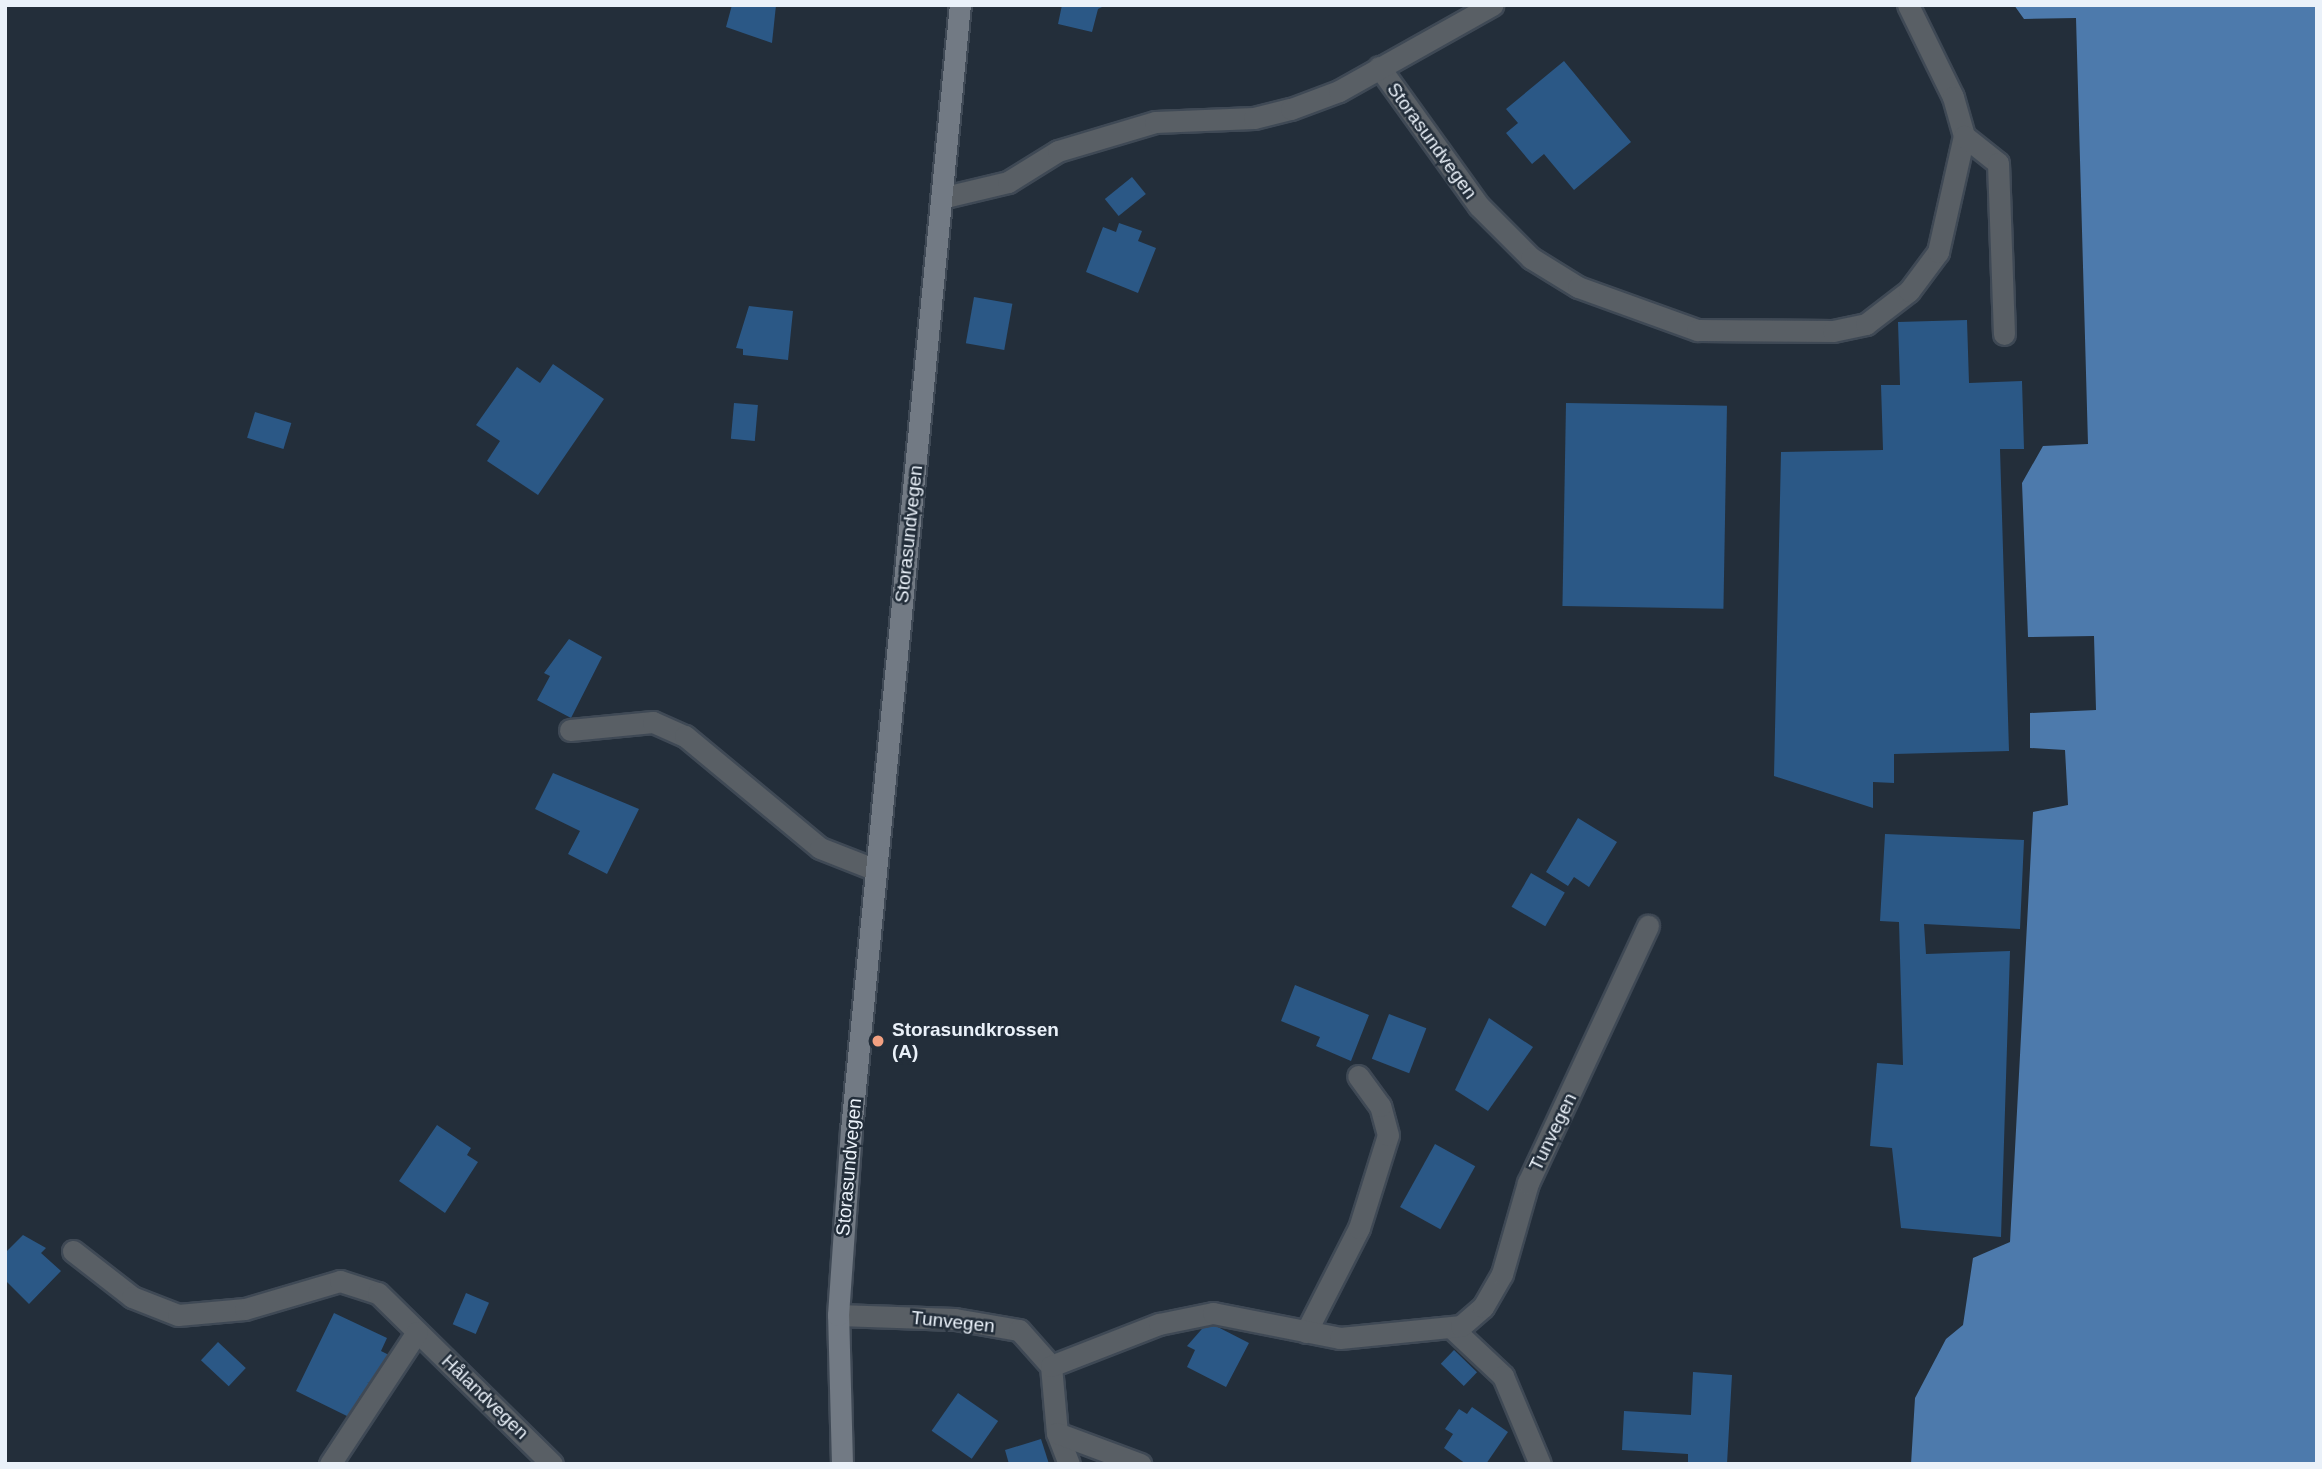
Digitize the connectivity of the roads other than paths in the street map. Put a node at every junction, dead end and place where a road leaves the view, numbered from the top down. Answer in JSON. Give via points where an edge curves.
{"nodes":[{"id":1,"x":960,"y":5,"type":"edge"},
{"id":2,"x":1492,"y":5,"type":"edge"},
{"id":3,"x":1908,"y":5,"type":"edge"},
{"id":4,"x":1379,"y":67,"type":"junction"},
{"id":5,"x":1965,"y":136,"type":"junction"},
{"id":6,"x":941,"y":198,"type":"junction"},
{"id":7,"x":2004,"y":334,"type":"dead end"},
{"id":8,"x":570,"y":730,"type":"dead end"},
{"id":9,"x":876,"y":870,"type":"junction"},
{"id":10,"x":1648,"y":926,"type":"dead end"},
{"id":11,"x":1358,"y":1076,"type":"dead end"},
{"id":12,"x":73,"y":1251,"type":"dead end"},
{"id":13,"x":838,"y":1315,"type":"junction"},
{"id":14,"x":1453,"y":1329,"type":"junction"},
{"id":15,"x":417,"y":1332,"type":"junction"},
{"id":16,"x":1306,"y":1332,"type":"junction"},
{"id":17,"x":1051,"y":1366,"type":"junction"},
{"id":18,"x":1057,"y":1433,"type":"junction"},
{"id":19,"x":330,"y":1464,"type":"edge"},
{"id":20,"x":552,"y":1464,"type":"edge"},
{"id":21,"x":842,"y":1464,"type":"edge"},
{"id":22,"x":1069,"y":1464,"type":"edge"},
{"id":23,"x":1140,"y":1464,"type":"edge"},
{"id":24,"x":1540,"y":1464,"type":"edge"}],
"edges":[{"from":1,"to":6,"type":"main road","name":"Storasundvegen"},
{"from":2,"to":4,"type":"lane"},
{"from":3,"to":5,"type":"lane","via":[[1953,96]]},
{"from":4,"to":5,"type":"lane","name":"Storasundvegen","via":[[1479,206],[1531,258],[1578,287],[1698,330],[1833,331],[1866,324],[1909,290],[1938,252]]},
{"from":4,"to":6,"type":"lane","name":"Storasundvegen","via":[[1291,109],[1254,118],[1155,122],[1089,139],[1008,181]]},
{"from":5,"to":7,"type":"lane","via":[[1998,163]]},
{"from":6,"to":9,"type":"main road","name":"Storasundvegen"},
{"from":8,"to":9,"type":"lane","via":[[653,722],[685,736],[820,848]]},
{"from":9,"to":13,"type":"main road","name":"Storasundvegen"},
{"from":10,"to":14,"type":"lane","name":"Tunvegen","via":[[1528,1183],[1502,1274],[1483,1307]]},
{"from":11,"to":16,"type":"lane","via":[[1380,1106],[1388,1135],[1359,1228]]},
{"from":12,"to":15,"type":"lane","name":"Hålandvegen","via":[[132,1297],[178,1315],[245,1310],[340,1282],[377,1293]]},
{"from":13,"to":17,"type":"lane","name":"Tunvegen","via":[[955,1319],[1019,1330]]},
{"from":13,"to":21,"type":"main road","name":"Storasundvegen"},
{"from":14,"to":16,"type":"lane","via":[[1340,1338]]},
{"from":14,"to":24,"type":"lane","via":[[1503,1376]]},
{"from":15,"to":19,"type":"lane"},
{"from":15,"to":20,"type":"lane","name":"Hålandvegen"},
{"from":16,"to":17,"type":"lane","via":[[1213,1313],[1159,1324]]},
{"from":17,"to":18,"type":"lane"},
{"from":18,"to":22,"type":"lane"},
{"from":18,"to":23,"type":"lane"}]}
